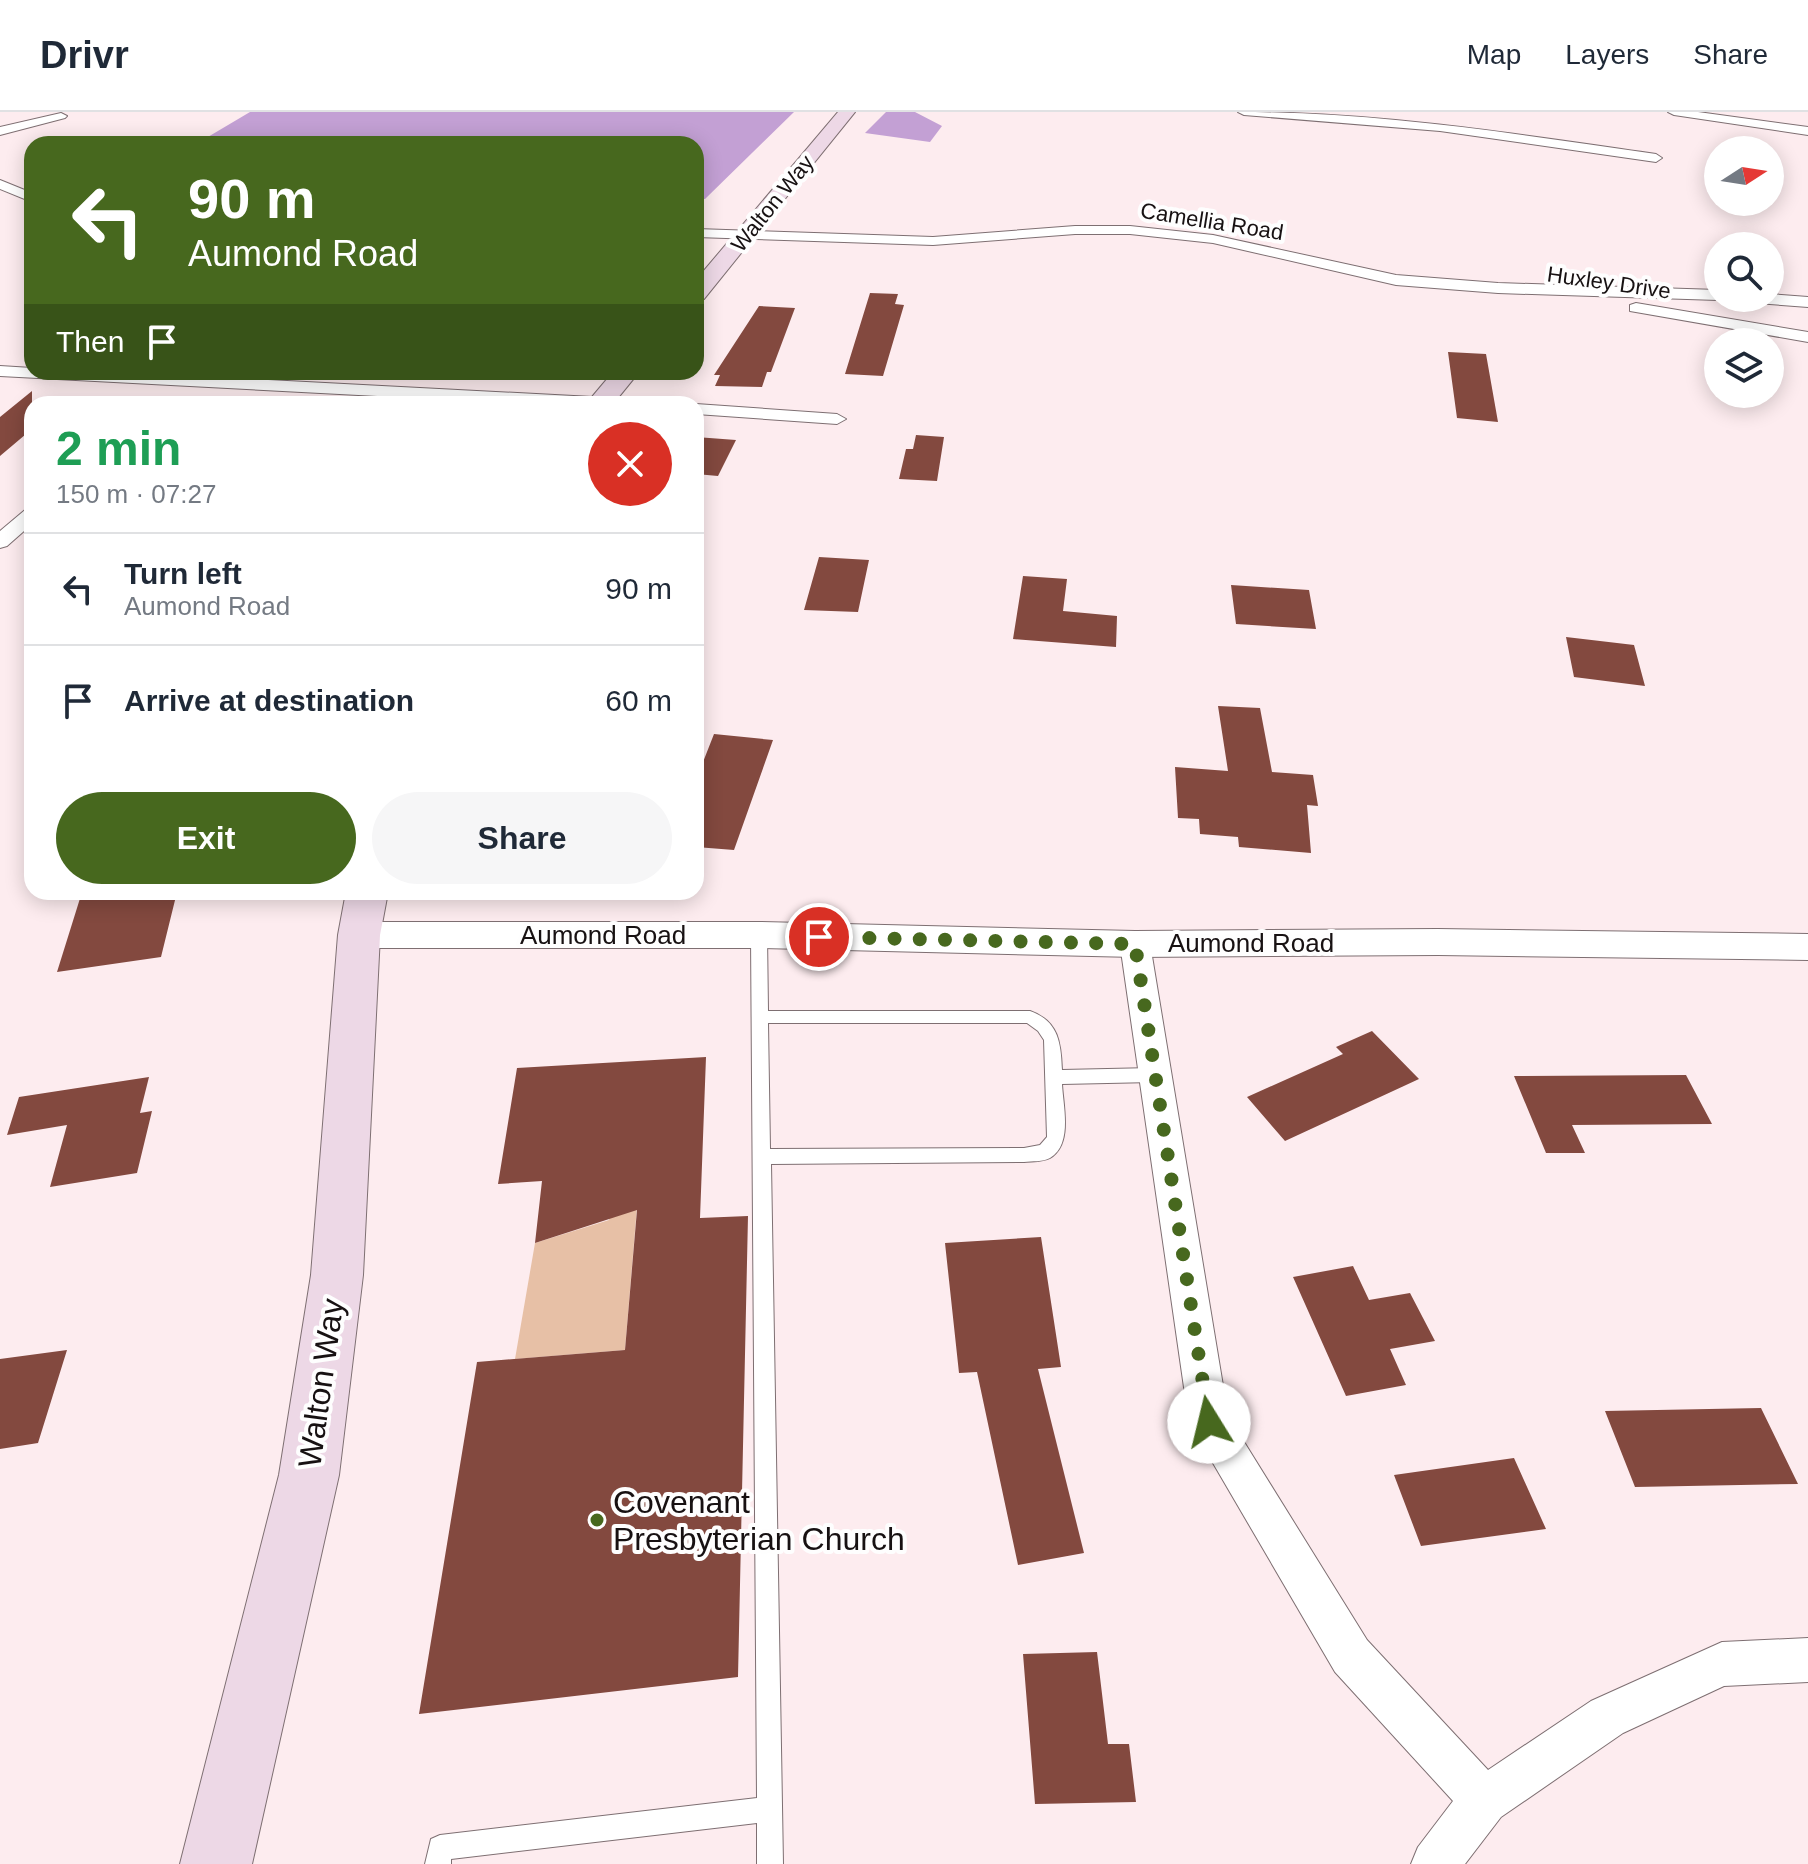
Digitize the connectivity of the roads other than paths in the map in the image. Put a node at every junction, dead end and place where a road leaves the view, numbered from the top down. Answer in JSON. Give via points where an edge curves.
{"nodes":[{"id":1,"x":847,"y":112,"type":"edge"},
{"id":2,"x":1244,"y":112,"type":"edge"},
{"id":3,"x":1674,"y":112,"type":"edge"},
{"id":4,"x":1750,"y":112,"type":"edge"},
{"id":5,"x":61,"y":116,"type":"dead end"},
{"id":6,"x":1766,"y":125,"type":"junction"},
{"id":7,"x":0,"y":131,"type":"edge"},
{"id":8,"x":1808,"y":131,"type":"edge"},
{"id":9,"x":1656,"y":158,"type":"dead end"},
{"id":10,"x":0,"y":184,"type":"edge"},
{"id":11,"x":24,"y":194,"type":"edge"},
{"id":12,"x":704,"y":233,"type":"edge"},
{"id":13,"x":747,"y":236,"type":"junction"},
{"id":14,"x":704,"y":285,"type":"edge"},
{"id":15,"x":1498,"y":288,"type":"junction"},
{"id":16,"x":1704,"y":295,"type":"edge"},
{"id":17,"x":1784,"y":300,"type":"edge"},
{"id":18,"x":1808,"y":302,"type":"edge"},
{"id":19,"x":1808,"y":337,"type":"edge"},
{"id":20,"x":0,"y":371,"type":"edge"},
{"id":21,"x":24,"y":372,"type":"edge"},
{"id":22,"x":186,"y":380,"type":"joint"},
{"id":23,"x":620,"y":380,"type":"edge"},
{"id":24,"x":167,"y":396,"type":"dead end"},
{"id":25,"x":474,"y":396,"type":"edge"},
{"id":26,"x":606,"y":396,"type":"edge"},
{"id":27,"x":704,"y":410,"type":"edge"},
{"id":28,"x":837,"y":419,"type":"dead end"},
{"id":29,"x":24,"y":521,"type":"edge"},
{"id":30,"x":0,"y":542,"type":"edge"},
{"id":31,"x":363,"y":914,"type":"edge"},
{"id":32,"x":759,"y":935,"type":"junction"},
{"id":33,"x":1135,"y":944,"type":"junction"},
{"id":34,"x":1808,"y":947,"type":"edge"},
{"id":35,"x":760,"y":1017,"type":"junction"},
{"id":36,"x":1153,"y":1075,"type":"junction"},
{"id":37,"x":1055,"y":1077,"type":"junction"},
{"id":38,"x":762,"y":1157,"type":"junction"},
{"id":39,"x":1808,"y":1660,"type":"edge"},
{"id":40,"x":1484,"y":1800,"type":"junction"},
{"id":41,"x":769,"y":1809,"type":"junction"},
{"id":42,"x":216,"y":1864,"type":"edge"},
{"id":43,"x":438,"y":1864,"type":"edge"},
{"id":44,"x":770,"y":1864,"type":"edge"},
{"id":45,"x":1435,"y":1864,"type":"edge"}],
"edges":[{"from":1,"to":13,"type":"main road","name":"Walton Way","via":[[786,181]]},
{"from":2,"to":9,"type":"street","via":[[1440,127]]},
{"from":3,"to":6,"type":"street"},
{"from":4,"to":6,"type":"street"},
{"from":5,"to":7,"type":"street"},
{"from":6,"to":8,"type":"street"},
{"from":10,"to":11,"type":"street"},
{"from":12,"to":13,"type":"street","name":"Camellia Road"},
{"from":13,"to":14,"type":"main road","name":"Walton Way"},
{"from":13,"to":15,"type":"street","name":"Camellia Road","via":[[933,241],[1130,230],[1213,239],[1396,280]]},
{"from":15,"to":16,"type":"street","name":"Camellia Road"},
{"from":15,"to":19,"type":"street","name":"Huxley Drive"},
{"from":17,"to":18,"type":"street"},
{"from":20,"to":21,"type":"street"},
{"from":22,"to":24,"type":"street"},
{"from":22,"to":25,"type":"street"},
{"from":23,"to":26,"type":"main road"},
{"from":27,"to":28,"type":"street"},
{"from":29,"to":30,"type":"street"},
{"from":31,"to":32,"type":"street","name":"Aumond Road"},
{"from":31,"to":42,"type":"main road","name":"Walton Way","via":[[337,1275],[309,1475]]},
{"from":32,"to":33,"type":"street","name":"Aumond Road"},
{"from":32,"to":35,"type":"lane"},
{"from":33,"to":34,"type":"street","name":"Aumond Road"},
{"from":33,"to":36,"type":"street"},
{"from":35,"to":37,"type":"lane","via":[[1030,1017],[1052,1039]]},
{"from":35,"to":38,"type":"lane"},
{"from":36,"to":37,"type":"lane"},
{"from":36,"to":40,"type":"street","via":[[1209,1422],[1351,1656]]},
{"from":37,"to":38,"type":"lane","via":[[1056,1139],[1045,1152]]},
{"from":38,"to":41,"type":"lane"},
{"from":39,"to":40,"type":"street","via":[[1722,1664],[1607,1717]]},
{"from":40,"to":45,"type":"street"},
{"from":41,"to":43,"type":"lane","via":[[440,1848]]},
{"from":41,"to":44,"type":"lane"}]}
